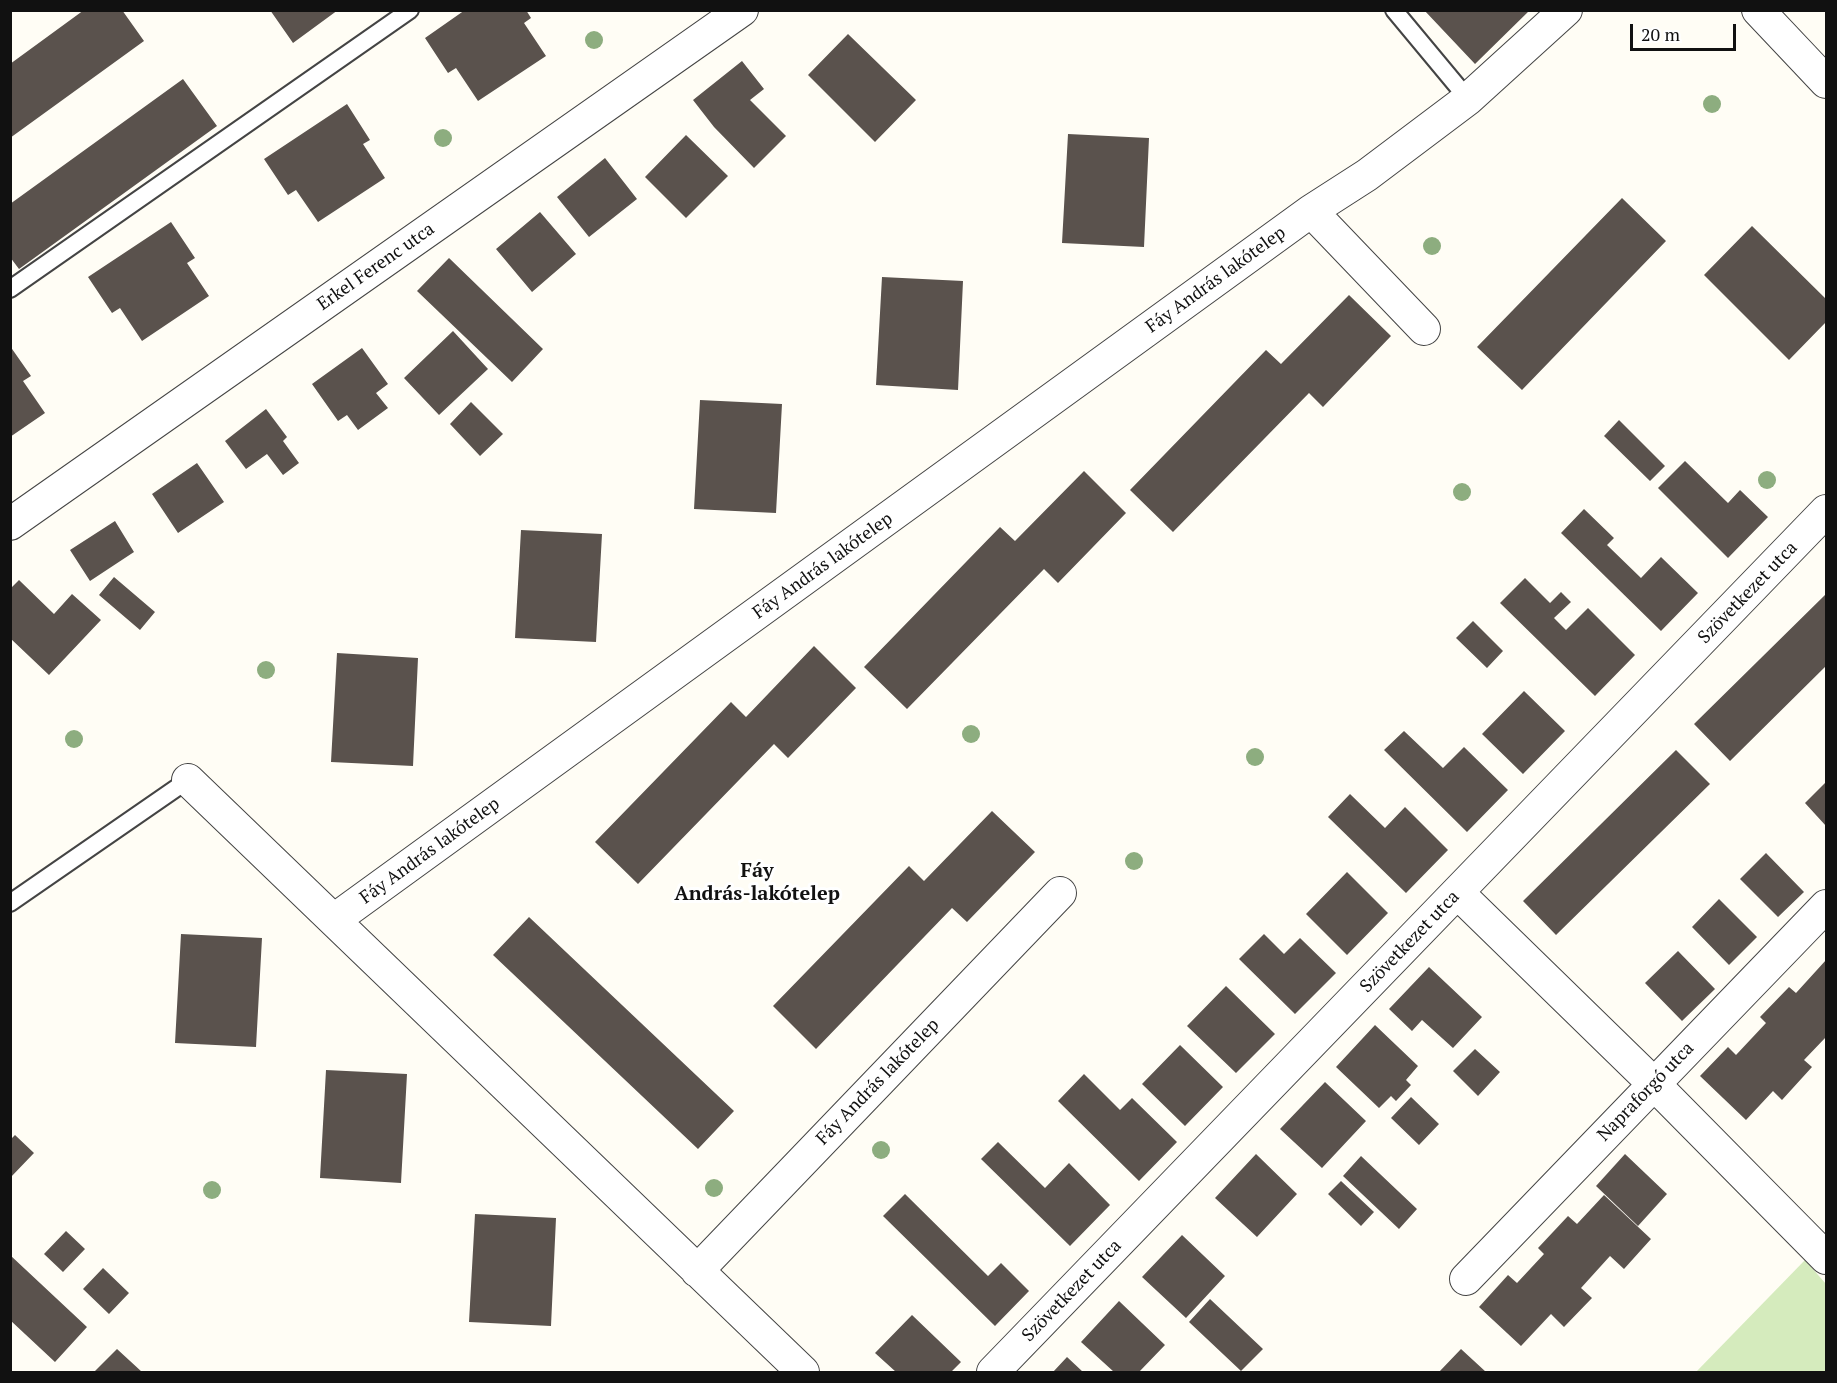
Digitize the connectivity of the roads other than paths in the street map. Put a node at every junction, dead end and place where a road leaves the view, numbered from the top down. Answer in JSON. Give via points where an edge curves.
{"nodes":[{"id":1,"x":410,"y":10,"type":"edge"},
{"id":2,"x":742,"y":10,"type":"edge"},
{"id":3,"x":1394,"y":10,"type":"edge"},
{"id":4,"x":1566,"y":10,"type":"edge"},
{"id":5,"x":1758,"y":10,"type":"edge"},
{"id":6,"x":1827,"y":82,"type":"edge"},
{"id":7,"x":1468,"y":99,"type":"junction"},
{"id":8,"x":1311,"y":211,"type":"junction"},
{"id":9,"x":10,"y":289,"type":"edge"},
{"id":10,"x":1424,"y":329,"type":"dead end"},
{"id":11,"x":1827,"y":511,"type":"edge"},
{"id":12,"x":10,"y":524,"type":"edge"},
{"id":13,"x":188,"y":780,"type":"joint"},
{"id":14,"x":1458,"y":892,"type":"junction"},
{"id":15,"x":1060,"y":893,"type":"dead end"},
{"id":16,"x":10,"y":903,"type":"edge"},
{"id":17,"x":1827,"y":906,"type":"edge"},
{"id":18,"x":334,"y":920,"type":"junction"},
{"id":19,"x":1654,"y":1084,"type":"junction"},
{"id":20,"x":1827,"y":1258,"type":"edge"},
{"id":21,"x":696,"y":1270,"type":"junction"},
{"id":22,"x":1466,"y":1279,"type":"dead end"},
{"id":23,"x":803,"y":1372,"type":"edge"},
{"id":24,"x":993,"y":1372,"type":"edge"}],
"edges":[{"from":1,"to":9,"type":"lane"},
{"from":2,"to":12,"type":"street","name":"Erkel Ferenc utca"},
{"from":3,"to":7,"type":"lane"},
{"from":4,"to":7,"type":"street","name":"Fáy András lakótelep"},
{"from":5,"to":6,"type":"street"},
{"from":7,"to":8,"type":"street","name":"Fáy András lakótelep"},
{"from":8,"to":10,"type":"street"},
{"from":8,"to":18,"type":"street","name":"Fáy András lakótelep"},
{"from":11,"to":14,"type":"street","name":"Szövetkezet utca"},
{"from":13,"to":16,"type":"lane"},
{"from":13,"to":18,"type":"street"},
{"from":14,"to":19,"type":"street"},
{"from":14,"to":24,"type":"street","name":"Szövetkezet utca"},
{"from":15,"to":21,"type":"street","name":"Fáy András lakótelep"},
{"from":17,"to":19,"type":"street","name":"Napraforgó utca"},
{"from":18,"to":21,"type":"street"},
{"from":19,"to":20,"type":"street"},
{"from":19,"to":22,"type":"street","name":"Napraforgó utca"},
{"from":21,"to":23,"type":"street"}]}
